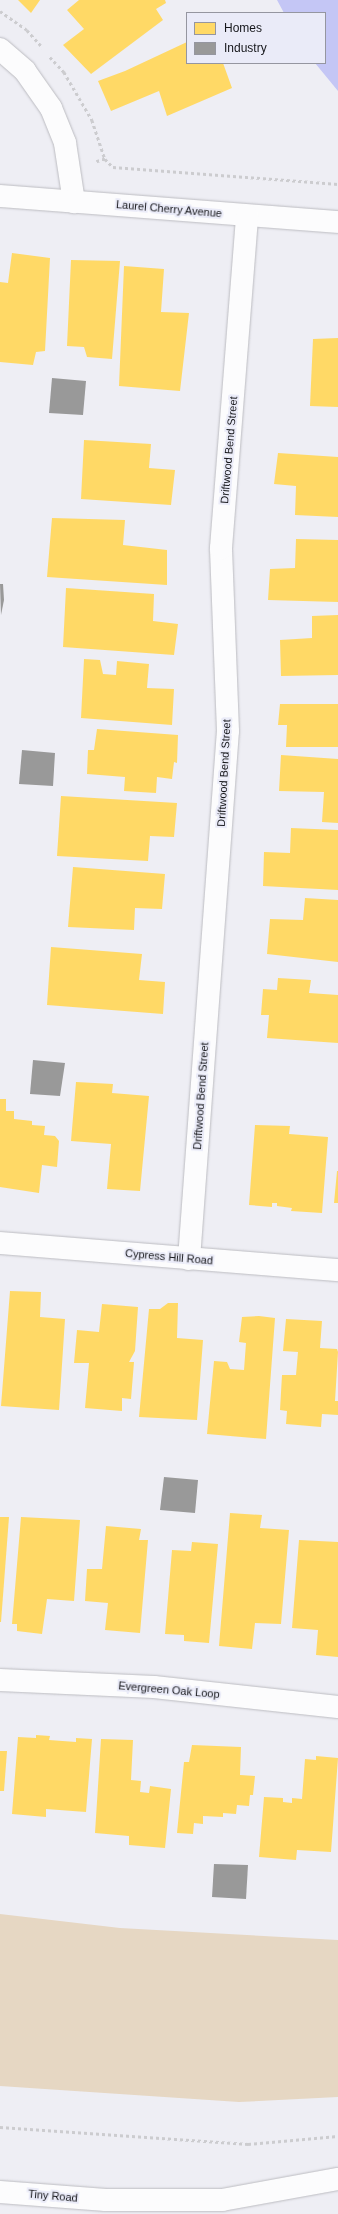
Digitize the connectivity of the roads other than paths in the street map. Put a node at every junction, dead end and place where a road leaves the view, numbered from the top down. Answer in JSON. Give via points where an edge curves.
{"nodes":[{"id":1,"x":0,"y":48,"type":"edge"},
{"id":2,"x":0,"y":196,"type":"edge"},
{"id":3,"x":74,"y":202,"type":"junction"},
{"id":4,"x":247,"y":216,"type":"junction"},
{"id":5,"x":338,"y":222,"type":"edge"},
{"id":6,"x":0,"y":1243,"type":"edge"},
{"id":7,"x":189,"y":1259,"type":"junction"},
{"id":8,"x":338,"y":1270,"type":"edge"},
{"id":9,"x":0,"y":1680,"type":"edge"},
{"id":10,"x":338,"y":1707,"type":"edge"},
{"id":11,"x":338,"y":2179,"type":"edge"},
{"id":12,"x":0,"y":2192,"type":"edge"}],
"edges":[{"from":1,"to":3,"type":"street","via":[[25,71],[51,108],[65,143]]},
{"from":2,"to":3,"type":"street","name":"Laurel Cherry Avenue"},
{"from":3,"to":4,"type":"street","name":"Laurel Cherry Avenue"},
{"from":4,"to":5,"type":"street","name":"Laurel Cherry Avenue"},
{"from":4,"to":7,"type":"street","name":"Driftwood Bend Street","via":[[221,548],[228,732]]},
{"from":6,"to":7,"type":"street","name":"Cypress Hill Road"},
{"from":7,"to":8,"type":"street","name":"Cypress Hill Road"},
{"from":9,"to":10,"type":"street","name":"Evergreen Oak Loop","via":[[154,1687]]},
{"from":11,"to":12,"type":"street","name":"Tiny Road","via":[[222,2200],[106,2200]]}]}
